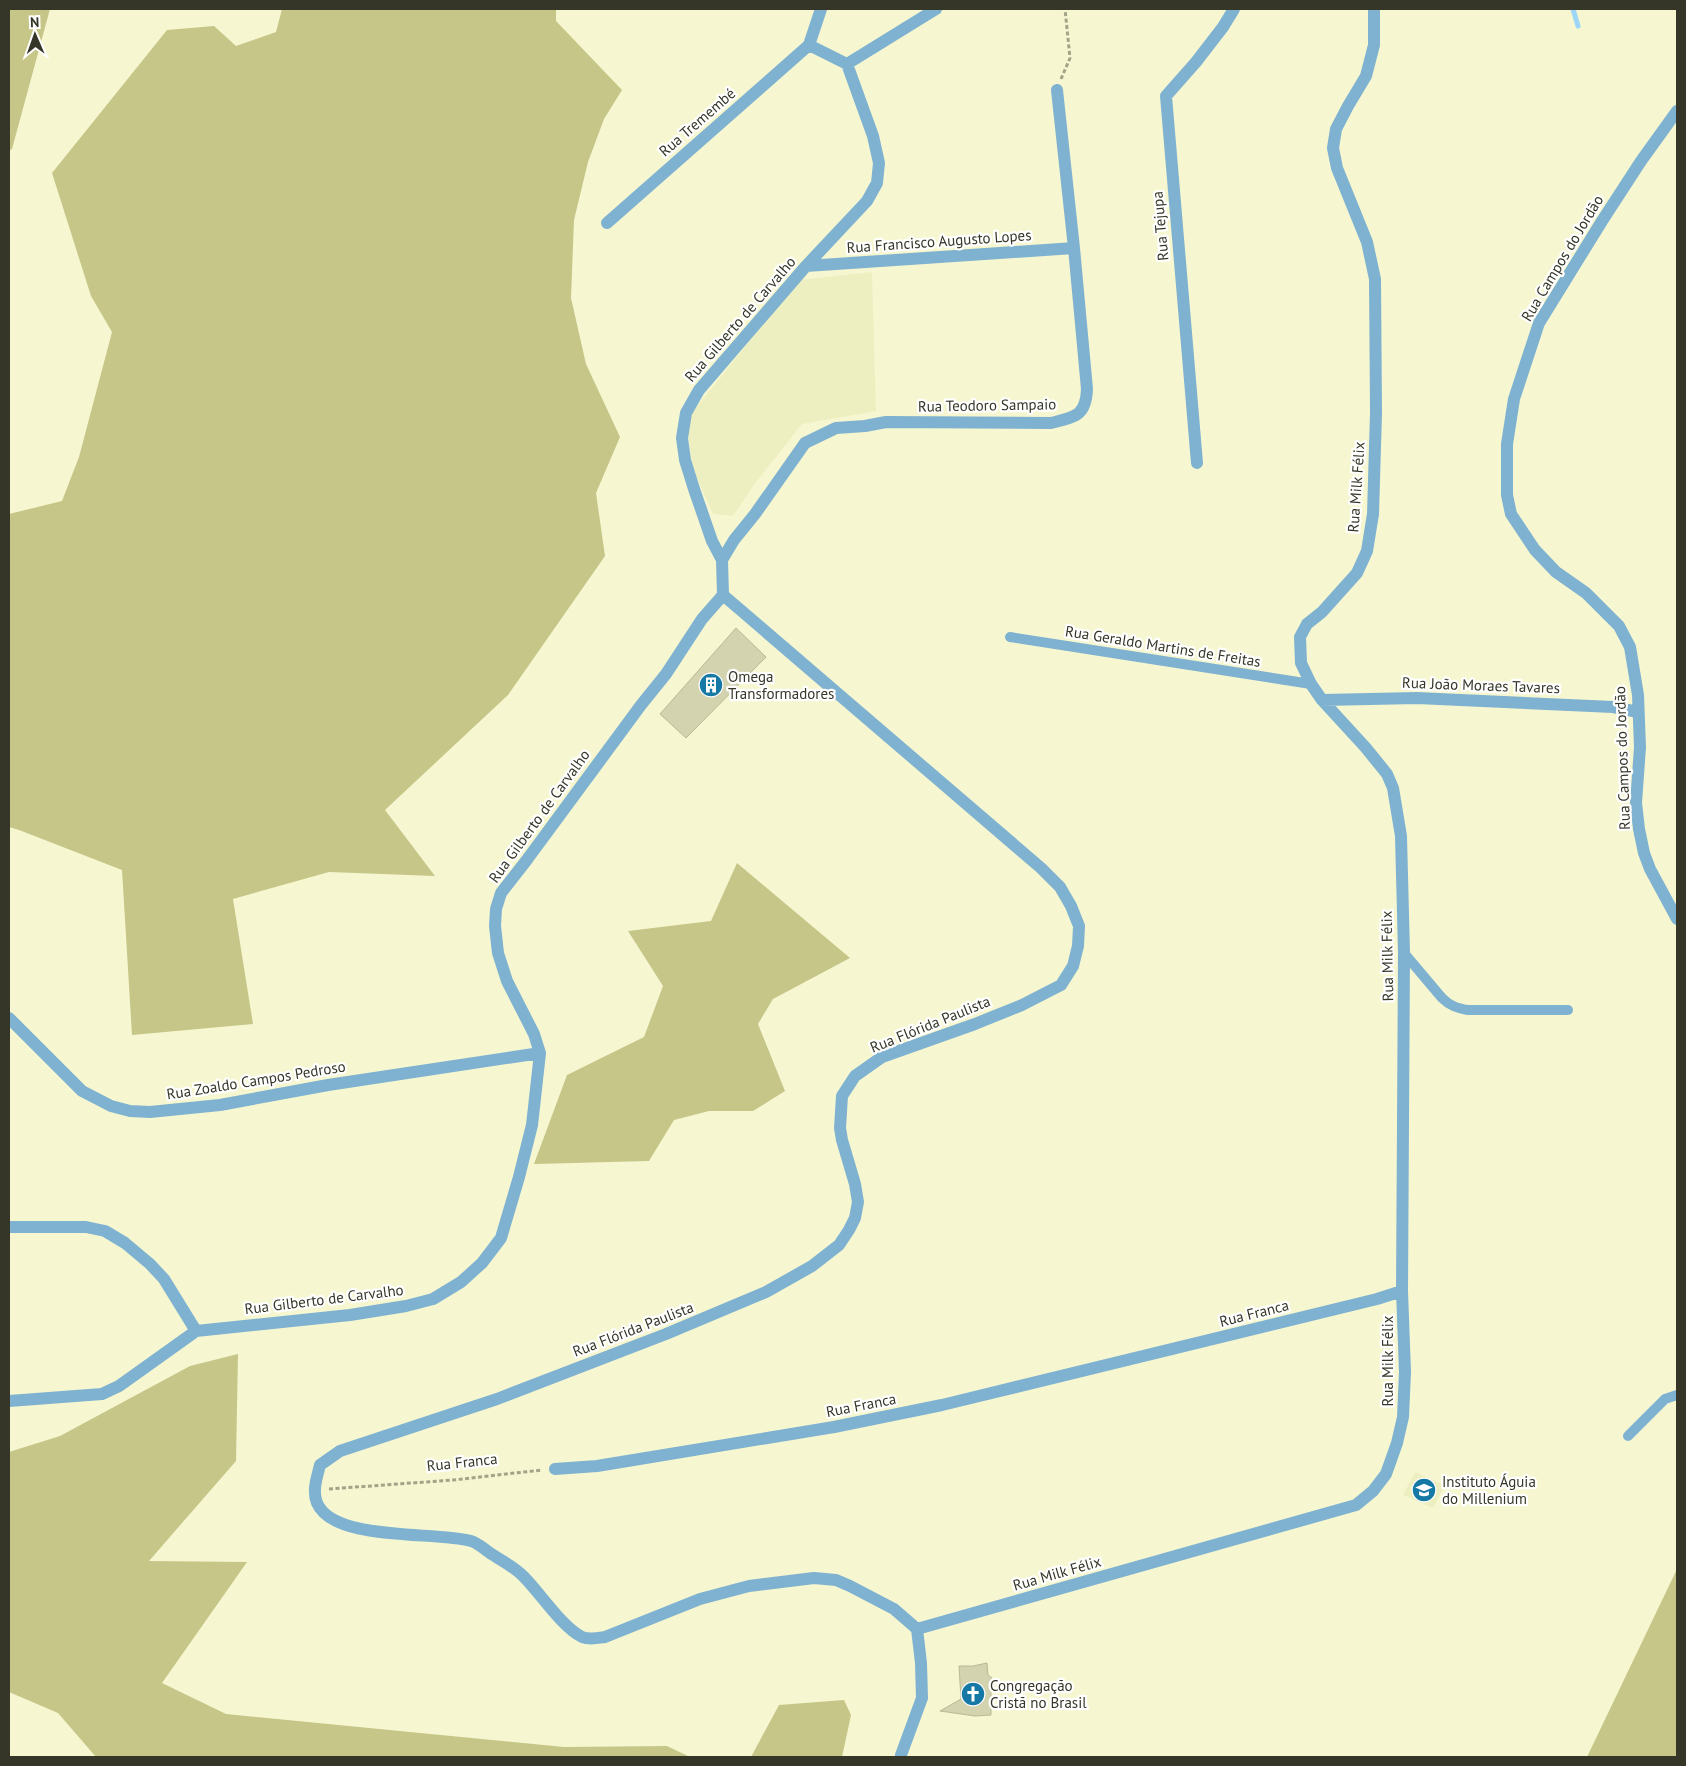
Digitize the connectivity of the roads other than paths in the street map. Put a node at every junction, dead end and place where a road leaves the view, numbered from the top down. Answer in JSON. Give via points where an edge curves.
{"nodes":[{"id":1,"x":821,"y":9,"type":"edge"},
{"id":2,"x":936,"y":9,"type":"edge"},
{"id":3,"x":1234,"y":9,"type":"edge"},
{"id":4,"x":1374,"y":9,"type":"edge"},
{"id":5,"x":809,"y":45,"type":"junction"},
{"id":6,"x":848,"y":64,"type":"junction"},
{"id":7,"x":1057,"y":90,"type":"road end"},
{"id":8,"x":1677,"y":111,"type":"edge"},
{"id":9,"x":607,"y":223,"type":"dead end"},
{"id":10,"x":1074,"y":248,"type":"junction"},
{"id":11,"x":806,"y":266,"type":"junction"},
{"id":12,"x":1197,"y":464,"type":"dead end"},
{"id":13,"x":722,"y":560,"type":"junction"},
{"id":14,"x":723,"y":595,"type":"junction"},
{"id":15,"x":1010,"y":637,"type":"dead end"},
{"id":16,"x":1311,"y":684,"type":"junction"},
{"id":17,"x":1322,"y":700,"type":"junction"},
{"id":18,"x":1638,"y":712,"type":"junction"},
{"id":19,"x":1677,"y":919,"type":"edge"},
{"id":20,"x":1404,"y":953,"type":"junction"},
{"id":21,"x":1568,"y":1010,"type":"dead end"},
{"id":22,"x":9,"y":1018,"type":"edge"},
{"id":23,"x":540,"y":1053,"type":"junction"},
{"id":24,"x":9,"y":1227,"type":"edge"},
{"id":25,"x":1402,"y":1291,"type":"junction"},
{"id":26,"x":196,"y":1331,"type":"junction"},
{"id":27,"x":1677,"y":1394,"type":"edge"},
{"id":28,"x":9,"y":1401,"type":"edge"},
{"id":29,"x":1628,"y":1436,"type":"dead end"},
{"id":30,"x":555,"y":1469,"type":"road end"},
{"id":31,"x":917,"y":1629,"type":"junction"},
{"id":32,"x":901,"y":1757,"type":"edge"}],
"edges":[{"from":1,"to":5,"type":"street"},
{"from":2,"to":6,"type":"street"},
{"from":3,"to":12,"type":"street","name":"Rua Tejupa","via":[[1166,96]]},
{"from":4,"to":16,"type":"street","name":"Rua Milk Félix","via":[[1374,45],[1366,76],[1336,129],[1334,148],[1336,168],[1367,242],[1375,279],[1373,514],[1367,551],[1357,573],[1307,624],[1300,637],[1301,663]]},
{"from":5,"to":6,"type":"street"},
{"from":5,"to":9,"type":"street","name":"Rua Tremembé"},
{"from":6,"to":11,"type":"street","name":"Rua Gilberto de Carvalho","via":[[873,136],[879,163],[877,183],[867,201]]},
{"from":7,"to":10,"type":"street","name":"Rua Teodoro Sampaio"},
{"from":8,"to":18,"type":"street","name":"Rua Campos do Jordão","via":[[1606,213],[1539,324],[1514,399],[1507,444],[1507,495],[1511,514],[1542,558],[1586,593],[1620,626],[1630,647]]},
{"from":10,"to":11,"type":"street","name":"Rua Francisco Augusto Lopes"},
{"from":10,"to":13,"type":"street","name":"Rua Teodoro Sampaio","via":[[1086,389],[1082,411],[1072,418],[1051,423],[886,422],[836,428],[805,443]]},
{"from":11,"to":13,"type":"street","name":"Rua Gilberto de Carvalho","via":[[699,390],[686,413],[682,438],[685,460],[712,541]]},
{"from":13,"to":14,"type":"street","name":"Rua Gilberto de Carvalho"},
{"from":14,"to":23,"type":"street","name":"Rua Gilberto de Carvalho","via":[[702,618],[666,674],[501,893],[494,926],[498,953],[507,981]]},
{"from":14,"to":31,"type":"street","name":"Rua Flórida Paulista","via":[[1060,887],[1079,926],[1073,966],[1061,985],[1022,1005],[882,1057],[855,1076],[842,1096],[840,1128],[855,1184],[858,1202],[855,1218],[839,1245],[812,1266],[766,1292],[666,1334],[497,1399],[340,1451],[320,1465],[314,1490],[317,1503],[327,1514],[354,1527],[473,1542],[524,1577],[583,1638],[605,1637],[700,1599],[749,1586],[814,1578],[836,1580],[850,1586],[894,1609]]},
{"from":15,"to":16,"type":"lane","name":"Rua Geraldo Martins de Freitas"},
{"from":16,"to":17,"type":"street","name":"Rua Milk Félix"},
{"from":17,"to":18,"type":"street","name":"Rua João Moraes Tavares","via":[[1427,699],[1613,706]]},
{"from":17,"to":20,"type":"street","name":"Rua Milk Félix","via":[[1378,763],[1394,788],[1401,836]]},
{"from":18,"to":19,"type":"street","name":"Rua Campos do Jordão","via":[[1640,747],[1636,803],[1639,829],[1650,869]]},
{"from":20,"to":21,"type":"lane","via":[[1448,1005],[1455,1008]]},
{"from":20,"to":25,"type":"street","name":"Rua Milk Félix"},
{"from":22,"to":23,"type":"street","name":"Rua Zoaldo Campos Pedroso","via":[[82,1091],[111,1106],[130,1111],[220,1105]]},
{"from":23,"to":26,"type":"street","name":"Rua Gilberto de Carvalho","via":[[532,1125],[502,1238],[461,1282],[433,1299],[406,1306],[350,1316]]},
{"from":24,"to":26,"type":"street","via":[[86,1226],[104,1231],[150,1264],[164,1279]]},
{"from":25,"to":30,"type":"street","name":"Rua Franca","via":[[942,1406],[834,1428],[597,1466]]},
{"from":25,"to":31,"type":"street","name":"Rua Milk Félix","via":[[1403,1417],[1386,1474],[1356,1505]]},
{"from":26,"to":28,"type":"street","name":"Rua Gilberto de Carvalho","via":[[119,1386],[102,1394]]},
{"from":27,"to":29,"type":"lane","via":[[1665,1399]]},
{"from":31,"to":32,"type":"street","via":[[922,1698]]}]}
